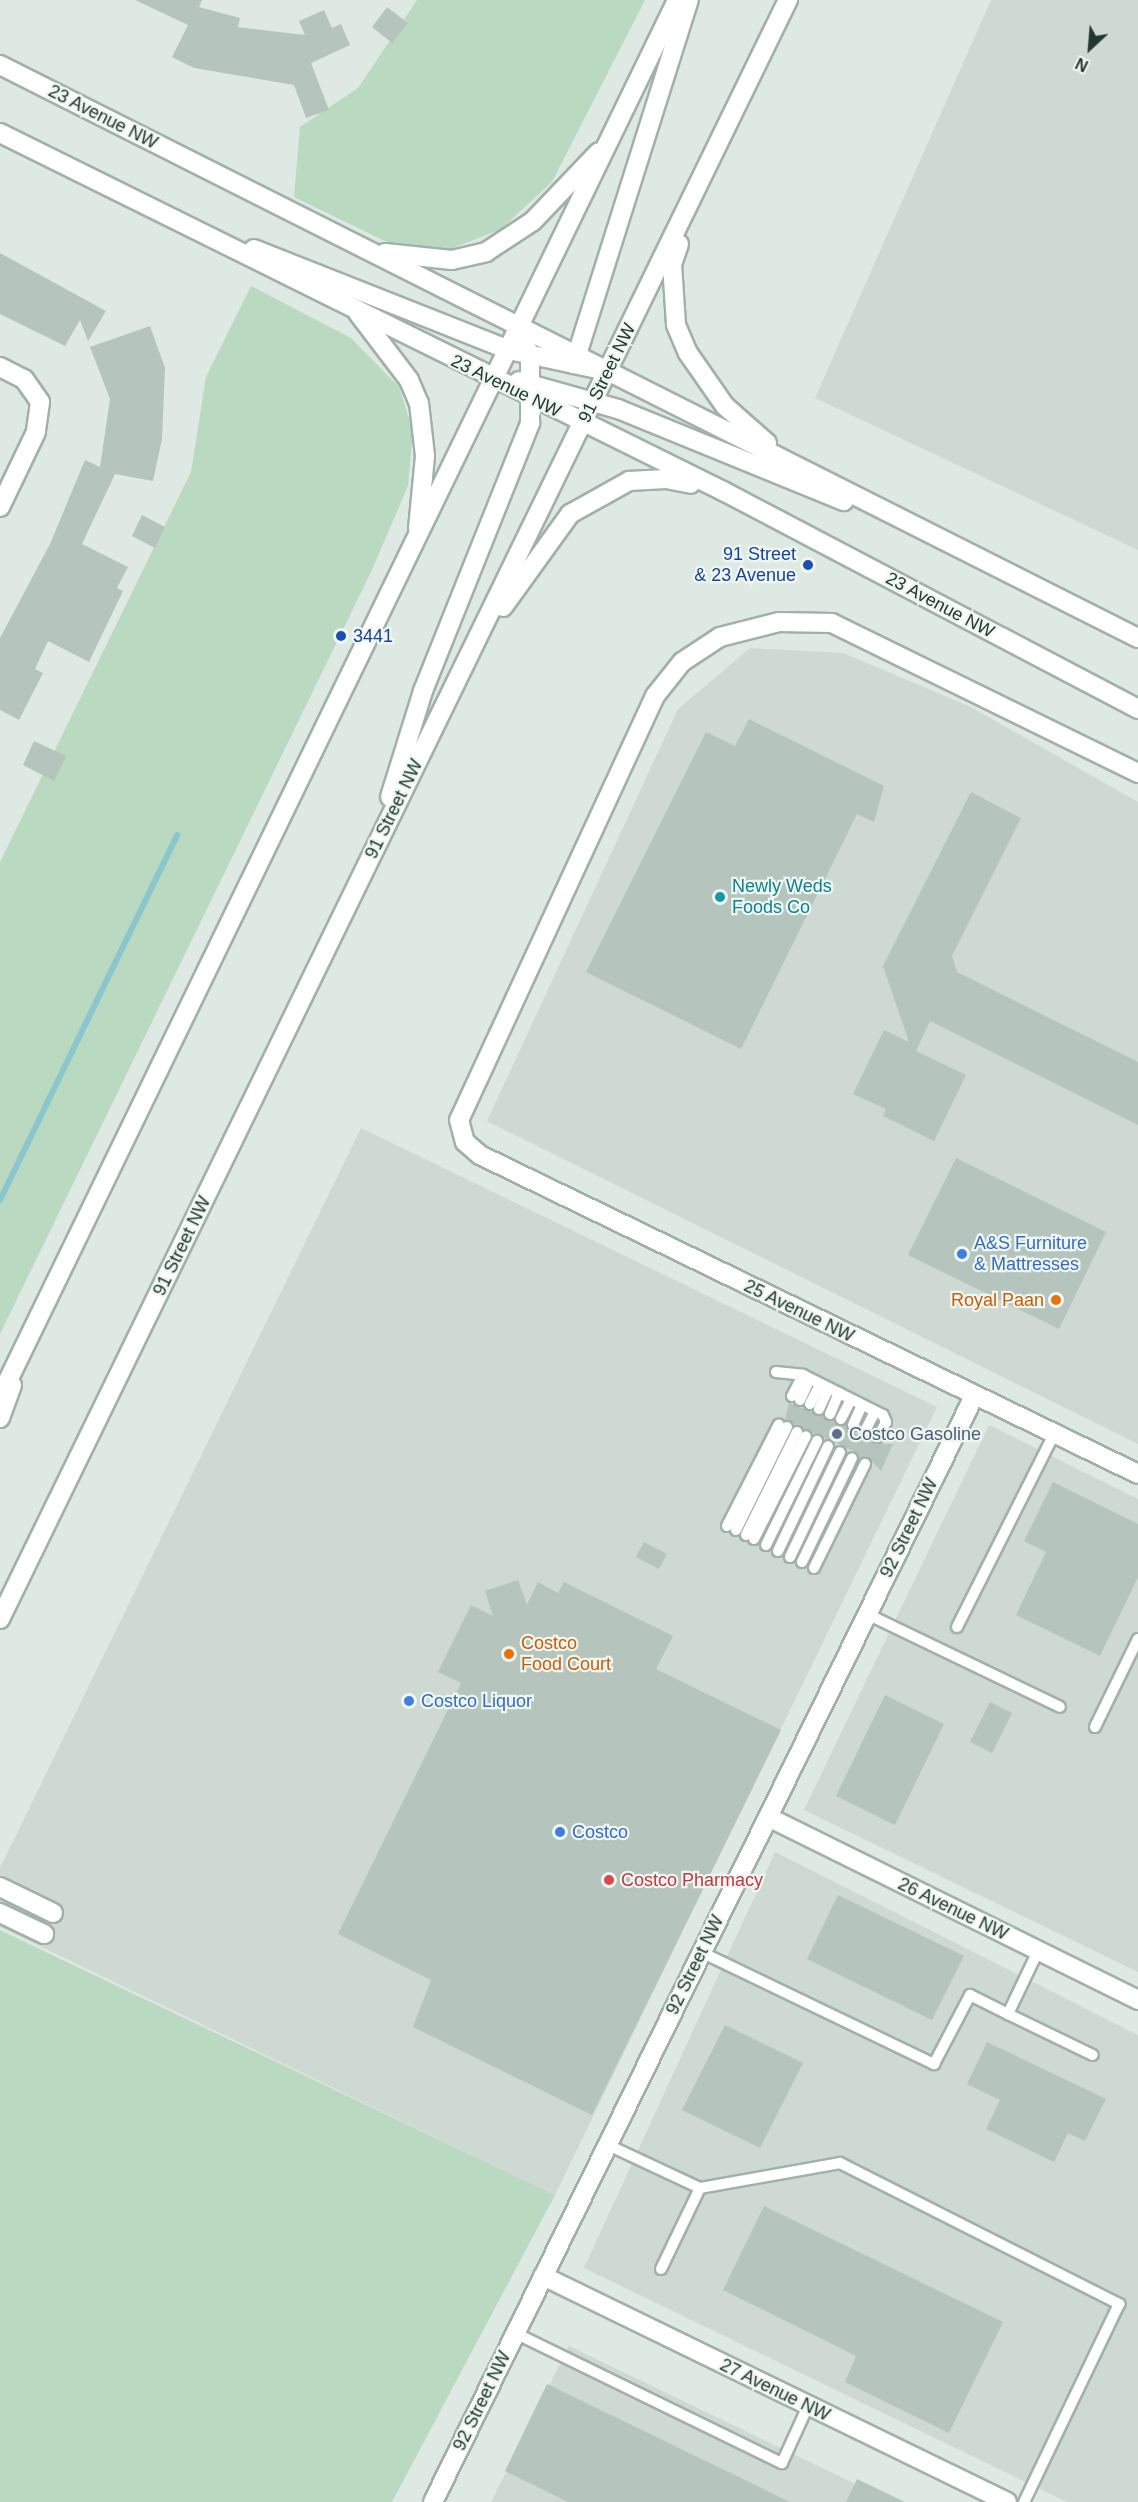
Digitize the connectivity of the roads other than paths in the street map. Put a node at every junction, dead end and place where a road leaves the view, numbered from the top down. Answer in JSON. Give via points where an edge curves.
{"nodes":[{"id":1,"x":677,"y":0,"type":"edge"},
{"id":2,"x":689,"y":0,"type":"edge"},
{"id":3,"x":788,"y":0,"type":"edge"},
{"id":4,"x":0,"y":65,"type":"edge"},
{"id":5,"x":0,"y":133,"type":"edge"},
{"id":6,"x":608,"y":142,"type":"junction"},
{"id":7,"x":695,"y":191,"type":"junction"},
{"id":8,"x":129,"y":200,"type":"junction"},
{"id":9,"x":370,"y":251,"type":"junction"},
{"id":10,"x":357,"y":312,"type":"junction"},
{"id":11,"x":520,"y":328,"type":"junction"},
{"id":12,"x":509,"y":351,"type":"junction"},
{"id":13,"x":530,"y":358,"type":"junction"},
{"id":14,"x":575,"y":360,"type":"junction"},
{"id":15,"x":0,"y":367,"type":"edge"},
{"id":16,"x":608,"y":370,"type":"junction"},
{"id":17,"x":494,"y":380,"type":"junction"},
{"id":18,"x":531,"y":389,"type":"junction"},
{"id":19,"x":574,"y":394,"type":"junction"},
{"id":20,"x":593,"y":401,"type":"junction"},
{"id":21,"x":582,"y":424,"type":"junction"},
{"id":22,"x":789,"y":461,"type":"junction"},
{"id":23,"x":723,"y":491,"type":"junction"},
{"id":24,"x":0,"y":507,"type":"edge"},
{"id":25,"x":416,"y":544,"type":"junction"},
{"id":26,"x":965,"y":550,"type":"junction"},
{"id":27,"x":1138,"y":638,"type":"edge"},
{"id":28,"x":465,"y":663,"type":"junction"},
{"id":29,"x":1138,"y":709,"type":"edge"},
{"id":30,"x":1138,"y":773,"type":"edge"},
{"id":31,"x":369,"y":860,"type":"junction"},
{"id":32,"x":29,"y":1339,"type":"junction"},
{"id":33,"x":776,"y":1372,"type":"dead end"},
{"id":34,"x":820,"y":1384,"type":"junction"},
{"id":35,"x":974,"y":1396,"type":"junction"},
{"id":36,"x":0,"y":1397,"type":"edge"},
{"id":37,"x":851,"y":1400,"type":"junction"},
{"id":38,"x":810,"y":1404,"type":"junction"},
{"id":39,"x":862,"y":1405,"type":"junction"},
{"id":40,"x":875,"y":1411,"type":"junction"},
{"id":41,"x":0,"y":1418,"type":"edge"},
{"id":42,"x":841,"y":1419,"type":"dead end"},
{"id":43,"x":853,"y":1425,"type":"dead end"},
{"id":44,"x":865,"y":1431,"type":"dead end"},
{"id":45,"x":797,"y":1432,"type":"junction"},
{"id":46,"x":1054,"y":1434,"type":"junction"},
{"id":47,"x":879,"y":1437,"type":"dead end"},
{"id":48,"x":828,"y":1446,"type":"dead end"},
{"id":49,"x":840,"y":1452,"type":"dead end"},
{"id":50,"x":852,"y":1458,"type":"dead end"},
{"id":51,"x":865,"y":1464,"type":"dead end"},
{"id":52,"x":1138,"y":1474,"type":"edge"},
{"id":53,"x":766,"y":1545,"type":"dead end"},
{"id":54,"x":778,"y":1551,"type":"dead end"},
{"id":55,"x":790,"y":1557,"type":"dead end"},
{"id":56,"x":802,"y":1562,"type":"dead end"},
{"id":57,"x":814,"y":1568,"type":"dead end"},
{"id":58,"x":867,"y":1614,"type":"junction"},
{"id":59,"x":0,"y":1618,"type":"edge"},
{"id":60,"x":957,"y":1627,"type":"dead end"},
{"id":61,"x":1138,"y":1639,"type":"edge"},
{"id":62,"x":1060,"y":1707,"type":"dead end"},
{"id":63,"x":1095,"y":1727,"type":"dead end"},
{"id":64,"x":768,"y":1817,"type":"junction"},
{"id":65,"x":0,"y":1887,"type":"edge"},
{"id":66,"x":0,"y":1913,"type":"edge"},
{"id":67,"x":53,"y":1913,"type":"dead end"},
{"id":68,"x":44,"y":1934,"type":"dead end"},
{"id":69,"x":1038,"y":1951,"type":"junction"},
{"id":70,"x":701,"y":1952,"type":"junction"},
{"id":71,"x":1138,"y":2000,"type":"edge"},
{"id":72,"x":1008,"y":2014,"type":"junction"},
{"id":73,"x":1093,"y":2055,"type":"dead end"},
{"id":74,"x":608,"y":2145,"type":"junction"},
{"id":75,"x":700,"y":2188,"type":"junction"},
{"id":76,"x":662,"y":2269,"type":"dead end"},
{"id":77,"x":543,"y":2276,"type":"junction"},
{"id":78,"x":515,"y":2333,"type":"junction"},
{"id":79,"x":808,"y":2406,"type":"junction"},
{"id":80,"x":433,"y":2502,"type":"edge"},
{"id":81,"x":1007,"y":2502,"type":"edge"},
{"id":82,"x":1024,"y":2502,"type":"edge"}],
"edges":[{"from":1,"to":6,"type":"main road"},
{"from":2,"to":14,"type":"main road"},
{"from":3,"to":7,"type":"main road","name":"91 Street NW"},
{"from":4,"to":9,"type":"main road","name":"23 Avenue NW"},
{"from":5,"to":8,"type":"main road","name":"23 Avenue NW"},
{"from":6,"to":9,"type":"main road","via":[[533,221],[486,252],[452,260]]},
{"from":6,"to":11,"type":"main road"},
{"from":7,"to":16,"type":"main road","name":"91 Street NW"},
{"from":7,"to":22,"type":"main road","via":[[672,264],[676,325],[724,406]]},
{"from":8,"to":10,"type":"main road","name":"23 Avenue NW"},
{"from":8,"to":12,"type":"main road"},
{"from":9,"to":11,"type":"main road","name":"23 Avenue NW"},
{"from":10,"to":17,"type":"main road","name":"23 Avenue NW"},
{"from":10,"to":25,"type":"main road","via":[[409,380],[423,419]]},
{"from":11,"to":12,"type":"main road"},
{"from":11,"to":13,"type":"main road"},
{"from":11,"to":14,"type":"main road","name":"23 Avenue NW"},
{"from":12,"to":13,"type":"main road"},
{"from":12,"to":17,"type":"main road"},
{"from":13,"to":14,"type":"main road"},
{"from":13,"to":18,"type":"main road"},
{"from":14,"to":16,"type":"main road","name":"23 Avenue NW"},
{"from":14,"to":19,"type":"main road"},
{"from":15,"to":24,"type":"main road","via":[[24,378],[40,402],[36,432]]},
{"from":16,"to":20,"type":"main road","name":"91 Street NW"},
{"from":16,"to":22,"type":"main road","name":"23 Avenue NW"},
{"from":17,"to":18,"type":"main road"},
{"from":17,"to":25,"type":"main road"},
{"from":18,"to":19,"type":"main road"},
{"from":18,"to":21,"type":"main road","name":"23 Avenue NW"},
{"from":18,"to":31,"type":"main road","via":[[525,439],[423,692]]},
{"from":19,"to":20,"type":"main road"},
{"from":19,"to":21,"type":"main road"},
{"from":20,"to":21,"type":"main road","name":"91 Street NW"},
{"from":20,"to":26,"type":"main road"},
{"from":21,"to":23,"type":"main road","name":"23 Avenue NW"},
{"from":21,"to":28,"type":"main road","name":"91 Street NW"},
{"from":22,"to":26,"type":"main road","name":"23 Avenue NW"},
{"from":23,"to":28,"type":"main road","via":[[666,478],[629,481],[570,514]]},
{"from":23,"to":29,"type":"main road","name":"23 Avenue NW"},
{"from":25,"to":32,"type":"main road"},
{"from":26,"to":27,"type":"main road","name":"23 Avenue NW"},
{"from":28,"to":31,"type":"main road","name":"91 Street NW"},
{"from":30,"to":35,"type":"main road","name":"25 Avenue NW","via":[[832,623],[779,622],[720,637],[682,662],[655,696],[462,1102],[459,1120],[465,1142],[579,1205]]},
{"from":31,"to":59,"type":"main road","name":"91 Street NW"},
{"from":32,"to":36,"type":"main road"},
{"from":32,"to":41,"type":"main road"},
{"from":33,"to":34,"type":"lane"},
{"from":34,"to":37,"type":"lane"},
{"from":34,"to":38,"type":"lane"},
{"from":34,"to":38,"type":"lane"},
{"from":34,"to":38,"type":"lane"},
{"from":35,"to":46,"type":"main road","name":"25 Avenue NW"},
{"from":35,"to":58,"type":"main road","name":"92 Street NW"},
{"from":37,"to":39,"type":"lane"},
{"from":37,"to":42,"type":"lane"},
{"from":39,"to":40,"type":"lane"},
{"from":39,"to":43,"type":"lane"},
{"from":40,"to":44,"type":"lane"},
{"from":40,"to":47,"type":"lane","via":[[886,1418]]},
{"from":45,"to":45,"type":"lane","via":[[741,1533]]},
{"from":45,"to":53,"type":"lane"},
{"from":46,"to":52,"type":"main road","name":"25 Avenue NW"},
{"from":46,"to":60,"type":"lane"},
{"from":48,"to":54,"type":"lane"},
{"from":49,"to":55,"type":"lane"},
{"from":50,"to":56,"type":"lane"},
{"from":51,"to":57,"type":"lane"},
{"from":58,"to":62,"type":"lane"},
{"from":58,"to":64,"type":"main road","name":"92 Street NW"},
{"from":61,"to":63,"type":"lane"},
{"from":64,"to":69,"type":"main road","name":"26 Avenue NW"},
{"from":64,"to":70,"type":"main road","name":"92 Street NW"},
{"from":65,"to":67,"type":"main road"},
{"from":66,"to":68,"type":"main road"},
{"from":69,"to":71,"type":"main road","name":"26 Avenue NW"},
{"from":69,"to":72,"type":"lane"},
{"from":70,"to":72,"type":"lane","via":[[934,2064],[970,1995]]},
{"from":70,"to":74,"type":"main road","name":"92 Street NW"},
{"from":72,"to":73,"type":"lane"},
{"from":74,"to":75,"type":"lane"},
{"from":74,"to":77,"type":"main road","name":"92 Street NW"},
{"from":75,"to":76,"type":"lane"},
{"from":75,"to":82,"type":"lane","via":[[840,2163],[1119,2304]]},
{"from":77,"to":78,"type":"main road","name":"92 Street NW"},
{"from":77,"to":79,"type":"main road","name":"27 Avenue NW"},
{"from":78,"to":79,"type":"lane","via":[[782,2463]]},
{"from":78,"to":80,"type":"main road","name":"92 Street NW"},
{"from":79,"to":81,"type":"main road","name":"27 Avenue NW"}]}
